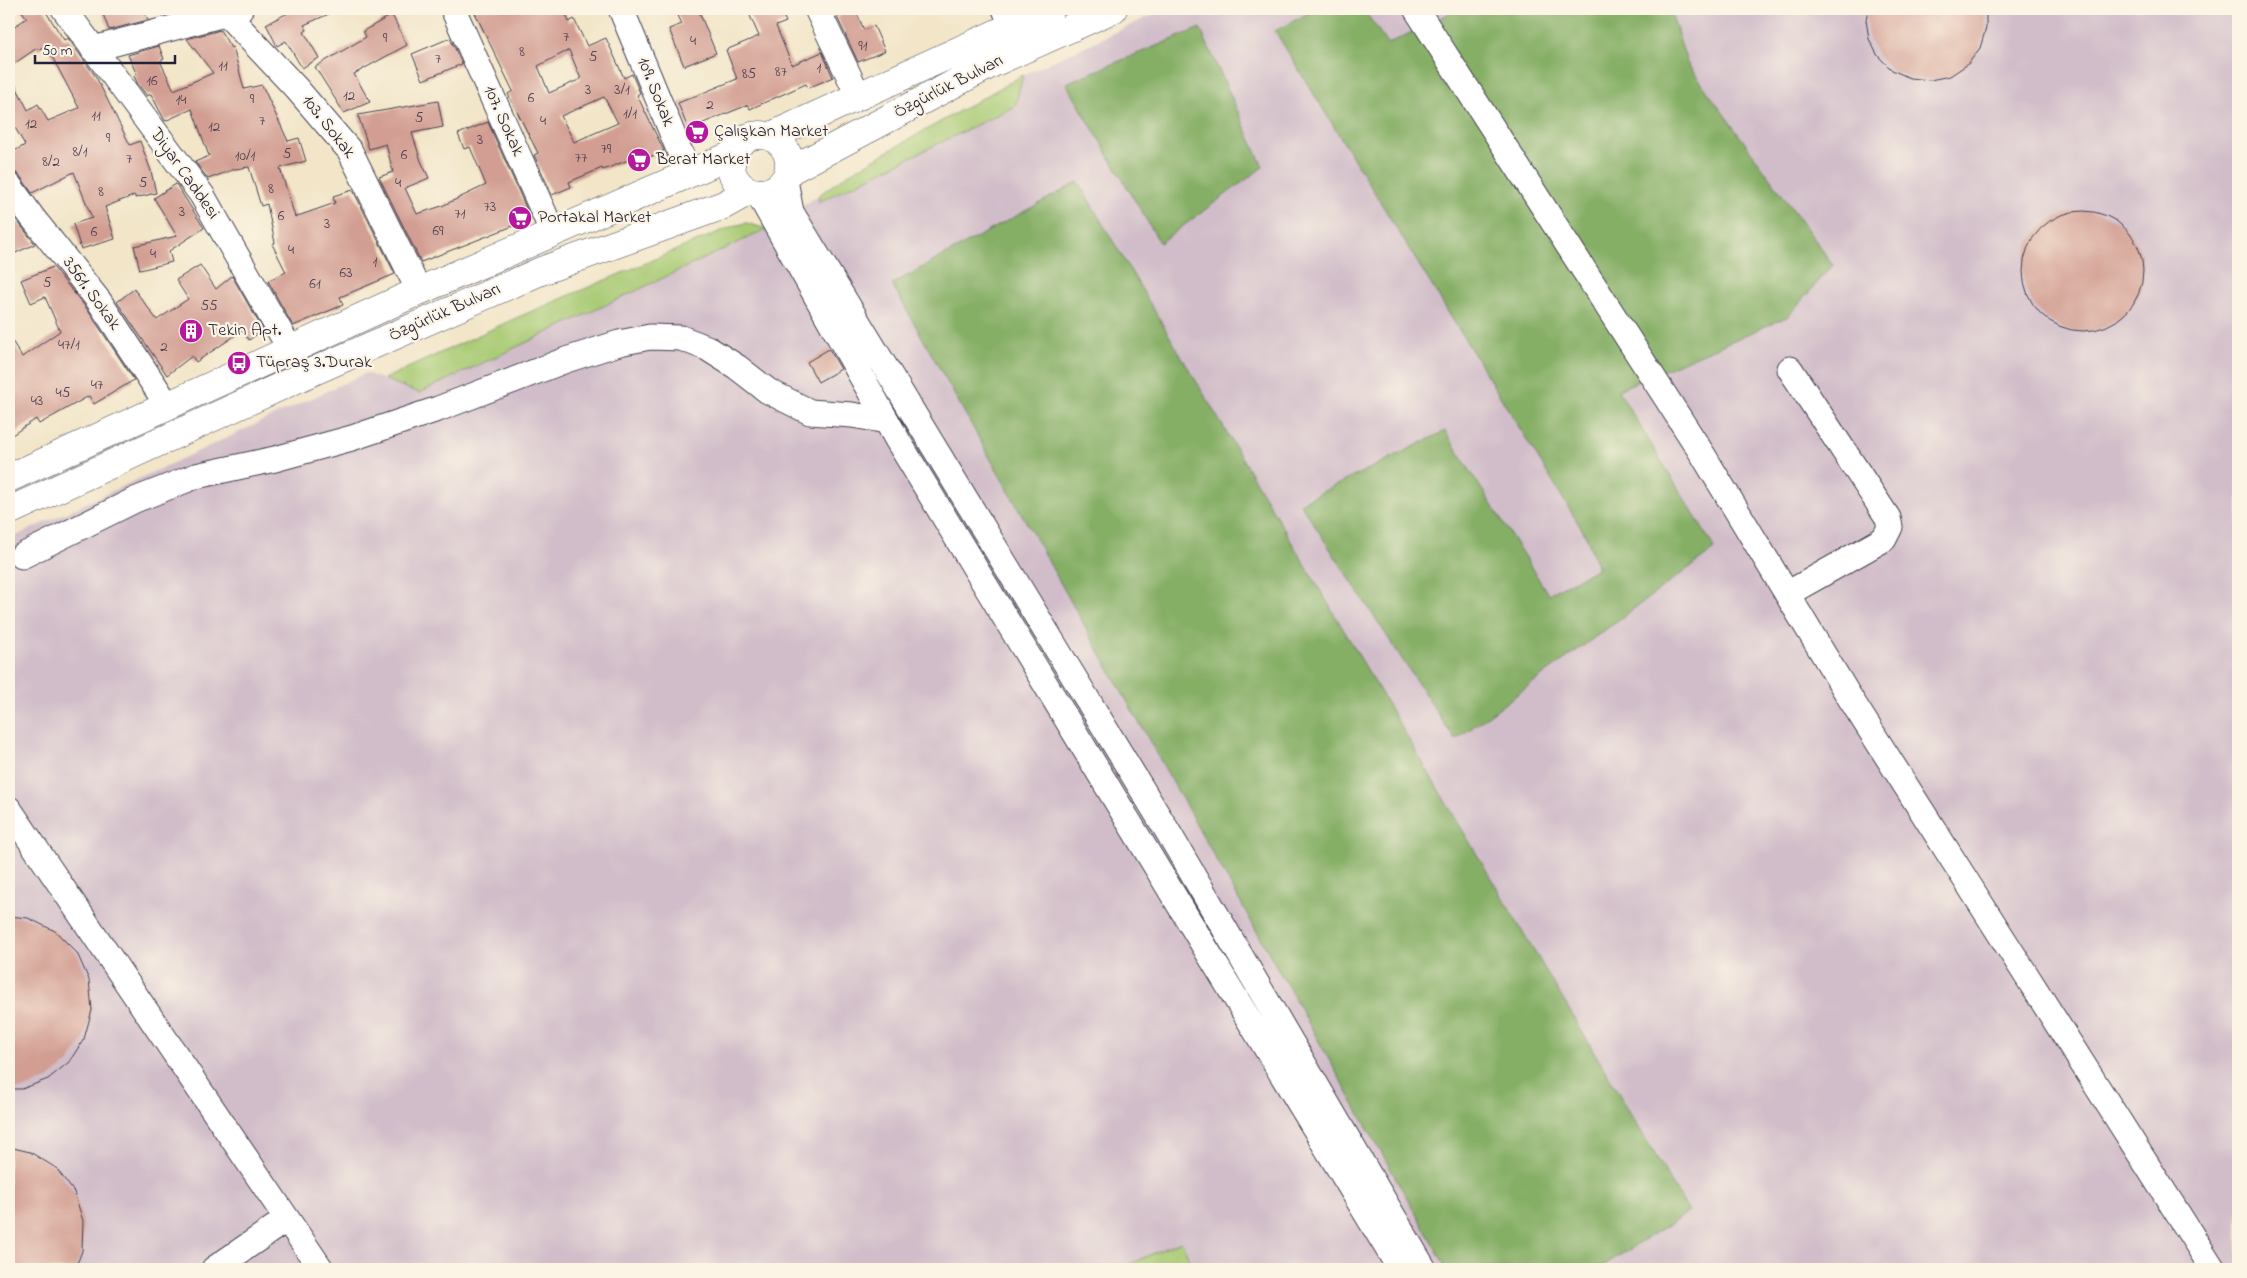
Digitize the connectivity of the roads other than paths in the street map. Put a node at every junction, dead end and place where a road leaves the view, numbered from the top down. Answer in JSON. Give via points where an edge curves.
{"nodes":[{"id":1,"x":64,"y":9,"type":"edge"},
{"id":2,"x":453,"y":9,"type":"edge"},
{"id":3,"x":621,"y":9,"type":"edge"},
{"id":4,"x":817,"y":9,"type":"edge"},
{"id":5,"x":1050,"y":9,"type":"edge"},
{"id":6,"x":1113,"y":9,"type":"edge"},
{"id":7,"x":1416,"y":9,"type":"edge"},
{"id":8,"x":230,"y":11,"type":"edge"},
{"id":9,"x":1008,"y":18,"type":"edge"},
{"id":10,"x":93,"y":49,"type":"junction"},
{"id":11,"x":860,"y":97,"type":"junction"},
{"id":12,"x":771,"y":136,"type":"junction"},
{"id":13,"x":732,"y":155,"type":"junction"},
{"id":14,"x":689,"y":174,"type":"junction"},
{"id":15,"x":787,"y":175,"type":"junction"},
{"id":16,"x":9,"y":184,"type":"edge"},
{"id":17,"x":754,"y":192,"type":"junction"},
{"id":18,"x":553,"y":233,"type":"junction"},
{"id":19,"x":419,"y":291,"type":"junction"},
{"id":20,"x":290,"y":349,"type":"junction"},
{"id":21,"x":1790,"y":369,"type":"dead end"},
{"id":22,"x":168,"y":406,"type":"junction"},
{"id":23,"x":887,"y":422,"type":"junction"},
{"id":24,"x":9,"y":478,"type":"edge"},
{"id":25,"x":9,"y":511,"type":"edge"},
{"id":26,"x":22,"y":556,"type":"dead end"},
{"id":27,"x":1788,"y":594,"type":"junction"},
{"id":28,"x":9,"y":808,"type":"edge"},
{"id":29,"x":287,"y":1219,"type":"junction"},
{"id":30,"x":214,"y":1269,"type":"edge"},
{"id":31,"x":321,"y":1269,"type":"edge"},
{"id":32,"x":1400,"y":1269,"type":"edge"},
{"id":33,"x":1424,"y":1269,"type":"edge"},
{"id":34,"x":2213,"y":1269,"type":"edge"}],
"edges":[{"from":1,"to":10,"type":"street","name":"Diyar Caddesi"},
{"from":2,"to":18,"type":"street","name":"107. Sokak"},
{"from":3,"to":14,"type":"street","name":"109. Sokak"},
{"from":4,"to":11,"type":"street"},
{"from":5,"to":9,"type":"main road","name":"Özgürlük Bulvarı"},
{"from":6,"to":15,"type":"main road","name":"Özgürlük Bulvarı","via":[[993,63]]},
{"from":7,"to":27,"type":"street","via":[[1703,455]]},
{"from":8,"to":10,"type":"street"},
{"from":8,"to":19,"type":"street","name":"103. Sokak","via":[[350,150]]},
{"from":9,"to":11,"type":"main road","name":"Özgürlük Bulvarı"},
{"from":10,"to":20,"type":"street","name":"Diyar Caddesi","via":[[202,195]]},
{"from":11,"to":12,"type":"main road","name":"Özgürlük Bulvarı"},
{"from":12,"to":13,"type":"main road","via":[[752,135],[736,146]]},
{"from":12,"to":15,"type":"main road","via":[[788,154]]},
{"from":13,"to":14,"type":"main road","name":"Özgürlük Bulvarı"},
{"from":13,"to":17,"type":"main road","via":[[732,172],[736,180]]},
{"from":14,"to":18,"type":"main road","name":"Özgürlük Bulvarı"},
{"from":15,"to":17,"type":"main road","via":[[773,190]]},
{"from":15,"to":33,"type":"street","via":[[791,212],[1168,832]]},
{"from":16,"to":22,"type":"street","name":"3561. Sokak","via":[[99,301]]},
{"from":17,"to":23,"type":"street"},
{"from":17,"to":25,"type":"main road","name":"Özgürlük Bulvarı","via":[[541,271]]},
{"from":18,"to":19,"type":"main road","name":"Özgürlük Bulvarı"},
{"from":19,"to":20,"type":"main road","name":"Özgürlük Bulvarı"},
{"from":20,"to":22,"type":"main road","name":"Özgürlük Bulvarı"},
{"from":21,"to":27,"type":"street","via":[[1888,518],[1890,527],[1884,539]]},
{"from":22,"to":24,"type":"main road","name":"Özgürlük Bulvarı"},
{"from":23,"to":26,"type":"street","via":[[810,412],[768,390],[707,348],[681,338],[650,337],[566,360],[438,409],[342,441],[196,476],[135,500]]},
{"from":23,"to":32,"type":"street"},
{"from":27,"to":34,"type":"street","via":[[1970,889]]},
{"from":28,"to":29,"type":"street"},
{"from":29,"to":30,"type":"street"},
{"from":29,"to":31,"type":"street"}]}
